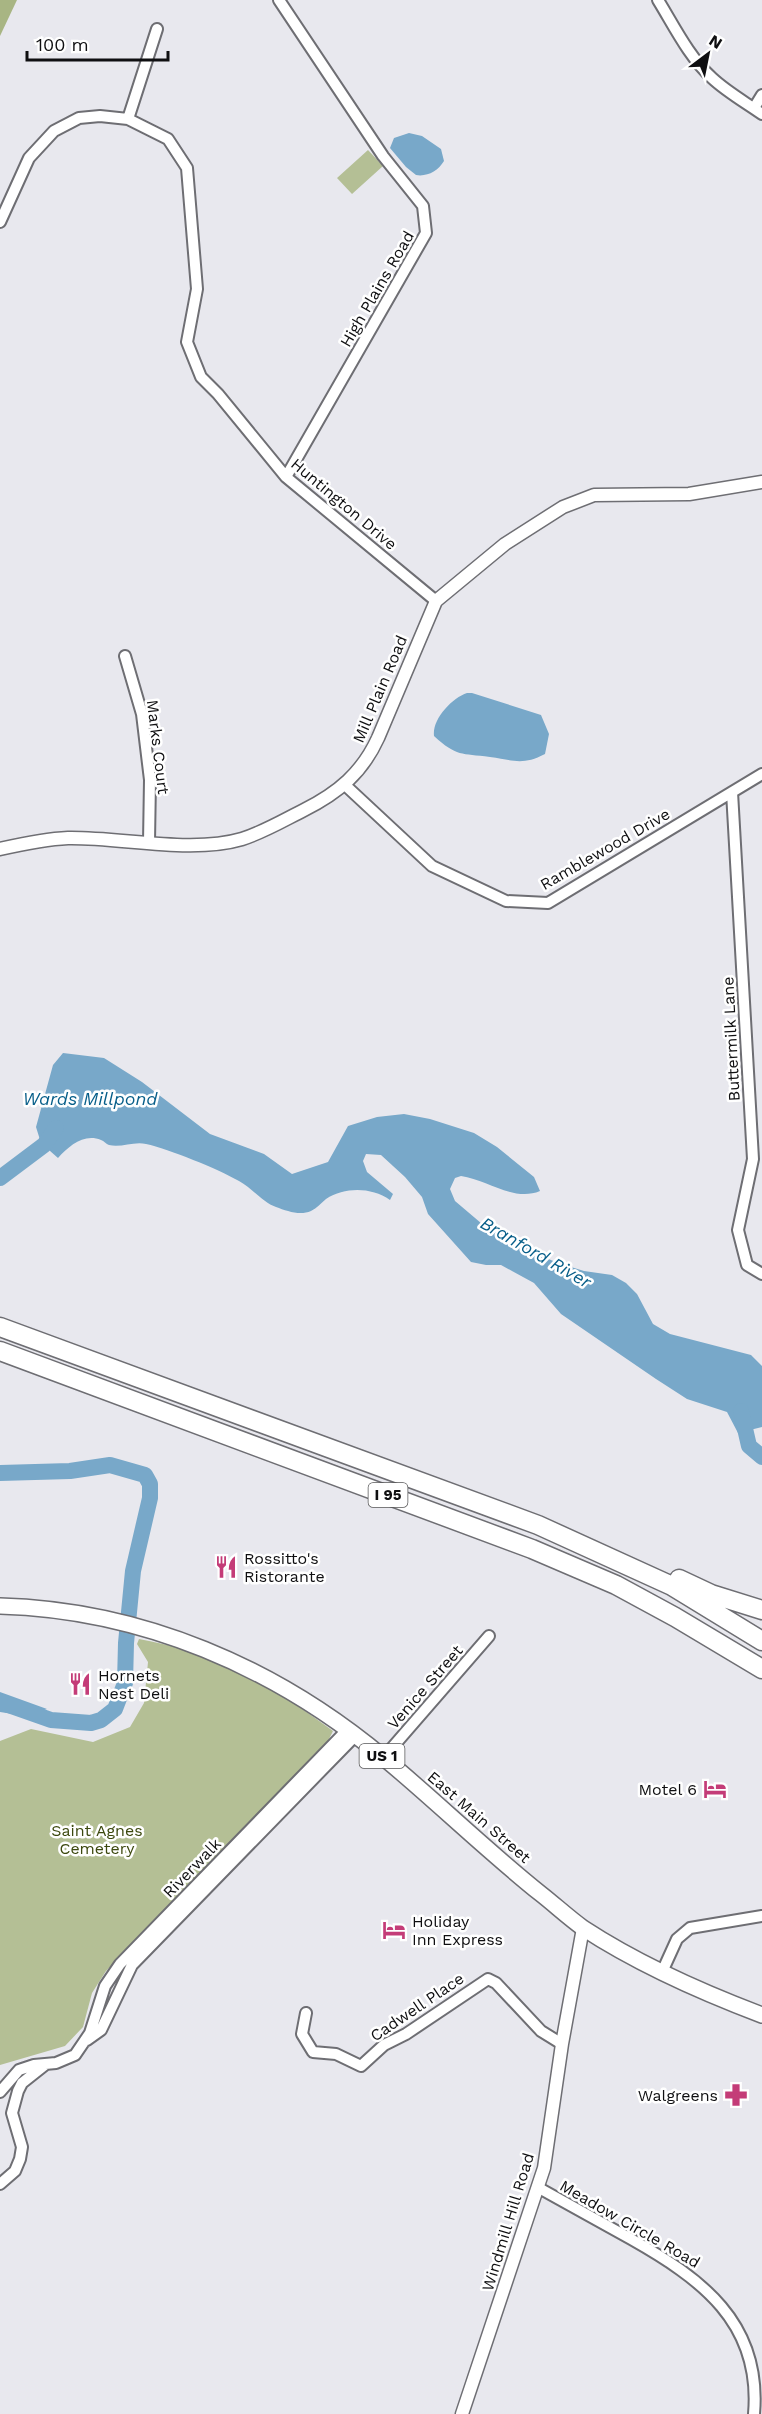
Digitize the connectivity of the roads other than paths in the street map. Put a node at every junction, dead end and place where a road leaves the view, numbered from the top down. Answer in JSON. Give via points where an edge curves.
{"nodes":[{"id":1,"x":279,"y":0,"type":"edge"},
{"id":2,"x":658,"y":0,"type":"edge"},
{"id":3,"x":157,"y":29,"type":"dead end"},
{"id":4,"x":762,"y":95,"type":"edge"},
{"id":5,"x":758,"y":111,"type":"edge"},
{"id":6,"x":128,"y":119,"type":"junction"},
{"id":7,"x":0,"y":222,"type":"edge"},
{"id":8,"x":286,"y":477,"type":"junction"},
{"id":9,"x":762,"y":483,"type":"edge"},
{"id":10,"x":436,"y":601,"type":"junction"},
{"id":11,"x":125,"y":656,"type":"dead end"},
{"id":12,"x":762,"y":774,"type":"edge"},
{"id":13,"x":345,"y":785,"type":"junction"},
{"id":14,"x":732,"y":792,"type":"junction"},
{"id":15,"x":149,"y":842,"type":"junction"},
{"id":16,"x":0,"y":849,"type":"edge"},
{"id":17,"x":762,"y":1274,"type":"edge"},
{"id":18,"x":0,"y":1327,"type":"edge"},
{"id":19,"x":0,"y":1351,"type":"edge"},
{"id":20,"x":538,"y":1525,"type":"junction"},
{"id":21,"x":0,"y":1606,"type":"edge"},
{"id":22,"x":762,"y":1610,"type":"edge"},
{"id":23,"x":489,"y":1636,"type":"dead end"},
{"id":24,"x":762,"y":1641,"type":"edge"},
{"id":25,"x":762,"y":1669,"type":"edge"},
{"id":26,"x":352,"y":1732,"type":"junction"},
{"id":27,"x":384,"y":1757,"type":"junction"},
{"id":28,"x":762,"y":1916,"type":"edge"},
{"id":29,"x":583,"y":1928,"type":"junction"},
{"id":30,"x":662,"y":1972,"type":"junction"},
{"id":31,"x":306,"y":2013,"type":"dead end"},
{"id":32,"x":762,"y":2015,"type":"edge"},
{"id":33,"x":82,"y":2044,"type":"junction"},
{"id":34,"x":562,"y":2044,"type":"junction"},
{"id":35,"x":46,"y":2064,"type":"junction"},
{"id":36,"x":0,"y":2092,"type":"edge"},
{"id":37,"x":0,"y":2184,"type":"edge"},
{"id":38,"x":539,"y":2188,"type":"junction"},
{"id":39,"x":462,"y":2414,"type":"edge"},
{"id":40,"x":754,"y":2414,"type":"edge"}],
"edges":[{"from":1,"to":8,"type":"street","name":"High Plains Road","via":[[383,156],[423,206],[426,233]]},
{"from":2,"to":5,"type":"street","via":[[709,76]]},
{"from":3,"to":6,"type":"street"},
{"from":4,"to":5,"type":"street"},
{"from":6,"to":7,"type":"street","via":[[79,118],[54,131],[29,158]]},
{"from":6,"to":8,"type":"street","name":"Huntington Drive","via":[[168,139],[187,168],[197,289],[187,342],[201,377]]},
{"from":8,"to":10,"type":"street","name":"Huntington Drive"},
{"from":9,"to":10,"type":"street","name":"Mill Plain Road","via":[[689,494],[594,495],[563,507],[505,544]]},
{"from":10,"to":13,"type":"street","name":"Mill Plain Road","via":[[369,757]]},
{"from":11,"to":15,"type":"street","name":"Marks Court","via":[[142,714],[150,780]]},
{"from":12,"to":14,"type":"street","name":"Ramblewood Drive"},
{"from":13,"to":14,"type":"street","name":"Ramblewood Drive","via":[[432,866],[506,901],[548,903]]},
{"from":13,"to":15,"type":"street","name":"Mill Plain Road","via":[[312,806],[242,839],[210,844]]},
{"from":14,"to":17,"type":"street","name":"Buttermilk Lane","via":[[753,1159],[738,1230],[747,1265]]},
{"from":15,"to":16,"type":"street","name":"Mill Plain Road","via":[[69,838]]},
{"from":18,"to":20,"type":"highway","number":"I 95"},
{"from":19,"to":25,"type":"highway","number":"I 95","via":[[532,1549],[616,1585]]},
{"from":20,"to":22,"type":"highway","via":[[621,1554],[711,1594]]},
{"from":20,"to":24,"type":"highway","number":"I 95","via":[[672,1586]]},
{"from":21,"to":26,"type":"main road","name":"East Main Street","number":"US 1","via":[[112,1620],[211,1651],[291,1691]]},
{"from":23,"to":27,"type":"street","name":"Venice Street"},
{"from":26,"to":27,"type":"main road","name":"East Main Street","number":"US 1"},
{"from":26,"to":33,"type":"street","name":"Riverwalk","via":[[132,1965],[101,2030]]},
{"from":26,"to":33,"type":"street","name":"Riverwalk","via":[[120,1964],[105,1986],[90,2033]]},
{"from":27,"to":29,"type":"main road","name":"East Main Street","number":"US 1","via":[[505,1866]]},
{"from":28,"to":30,"type":"street","via":[[690,1928],[677,1939]]},
{"from":29,"to":30,"type":"main road","name":"East Main Street","number":"US 1"},
{"from":29,"to":34,"type":"street","name":"Windmill Hill Road"},
{"from":30,"to":32,"type":"main road","name":"East Main Street","number":"US 1"},
{"from":31,"to":34,"type":"street","name":"Cadwell Place","via":[[302,2034],[313,2052],[336,2054],[361,2066],[384,2045],[488,1979],[541,2031]]},
{"from":33,"to":35,"type":"street","name":"Riverwalk","via":[[75,2055]]},
{"from":34,"to":38,"type":"street","name":"Windmill Hill Road"},
{"from":35,"to":36,"type":"street","name":"Riverwalk","via":[[19,2070]]},
{"from":35,"to":37,"type":"street","name":"Riverwalk","via":[[22,2082],[18,2091],[12,2113],[22,2146],[20,2159]]},
{"from":38,"to":39,"type":"street","name":"Windmill Hill Road"},
{"from":38,"to":40,"type":"street","name":"Meadow Circle Road","via":[[676,2265],[715,2294],[733,2313],[757,2368]]}]}
